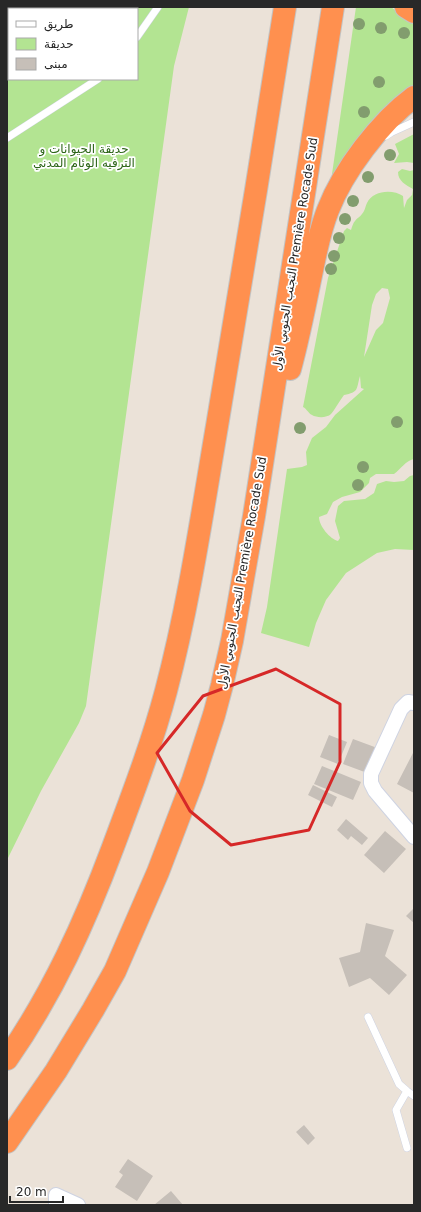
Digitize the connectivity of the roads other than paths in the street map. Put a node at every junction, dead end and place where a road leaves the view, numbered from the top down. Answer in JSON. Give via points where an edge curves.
{"nodes":[{"id":1,"x":158,"y":7,"type":"edge"},
{"id":2,"x":285,"y":7,"type":"edge"},
{"id":3,"x":333,"y":7,"type":"edge"},
{"id":4,"x":406,"y":7,"type":"edge"},
{"id":5,"x":414,"y":12,"type":"edge"},
{"id":6,"x":138,"y":36,"type":"edge"},
{"id":7,"x":96,"y":80,"type":"edge"},
{"id":8,"x":414,"y":98,"type":"edge"},
{"id":9,"x":414,"y":122,"type":"edge"},
{"id":10,"x":7,"y":138,"type":"edge"},
{"id":11,"x":359,"y":157,"type":"junction"},
{"id":12,"x":254,"y":516,"type":"junction"},
{"id":13,"x":414,"y":703,"type":"edge"},
{"id":14,"x":414,"y":837,"type":"edge"},
{"id":15,"x":368,"y":1017,"type":"dead end"},
{"id":16,"x":7,"y":1058,"type":"edge"},
{"id":17,"x":407,"y":1091,"type":"junction"},
{"id":18,"x":414,"y":1096,"type":"edge"},
{"id":19,"x":7,"y":1142,"type":"edge"},
{"id":20,"x":407,"y":1148,"type":"dead end"},
{"id":21,"x":56,"y":1205,"type":"edge"},
{"id":22,"x":78,"y":1205,"type":"edge"}],
"edges":[{"from":1,"to":6,"type":"lane"},
{"from":2,"to":16,"type":"highway","via":[[198,539],[167,689],[135,789],[79,931],[46,997]]},
{"from":3,"to":12,"type":"highway","name":"التجنب الجنوبي الأول Première Rocade Sud"},
{"from":4,"to":5,"type":"highway"},
{"from":7,"to":10,"type":"lane"},
{"from":8,"to":11,"type":"highway","via":[[389,120]]},
{"from":9,"to":11,"type":"lane","via":[[376,142]]},
{"from":11,"to":12,"type":"highway","via":[[337,189],[321,230],[300,332]]},
{"from":12,"to":19,"type":"highway","name":"التجنب الجنوبي الأول Première Rocade Sud","via":[[237,614],[214,715],[158,872],[124,952],[100,998],[56,1071]]},
{"from":13,"to":14,"type":"street","via":[[408,702],[401,709],[371,774],[371,783]]},
{"from":15,"to":17,"type":"lane","via":[[398,1084]]},
{"from":17,"to":18,"type":"lane"},
{"from":17,"to":20,"type":"lane","via":[[396,1110]]},
{"from":21,"to":22,"type":"street","via":[[56,1195]]}]}
